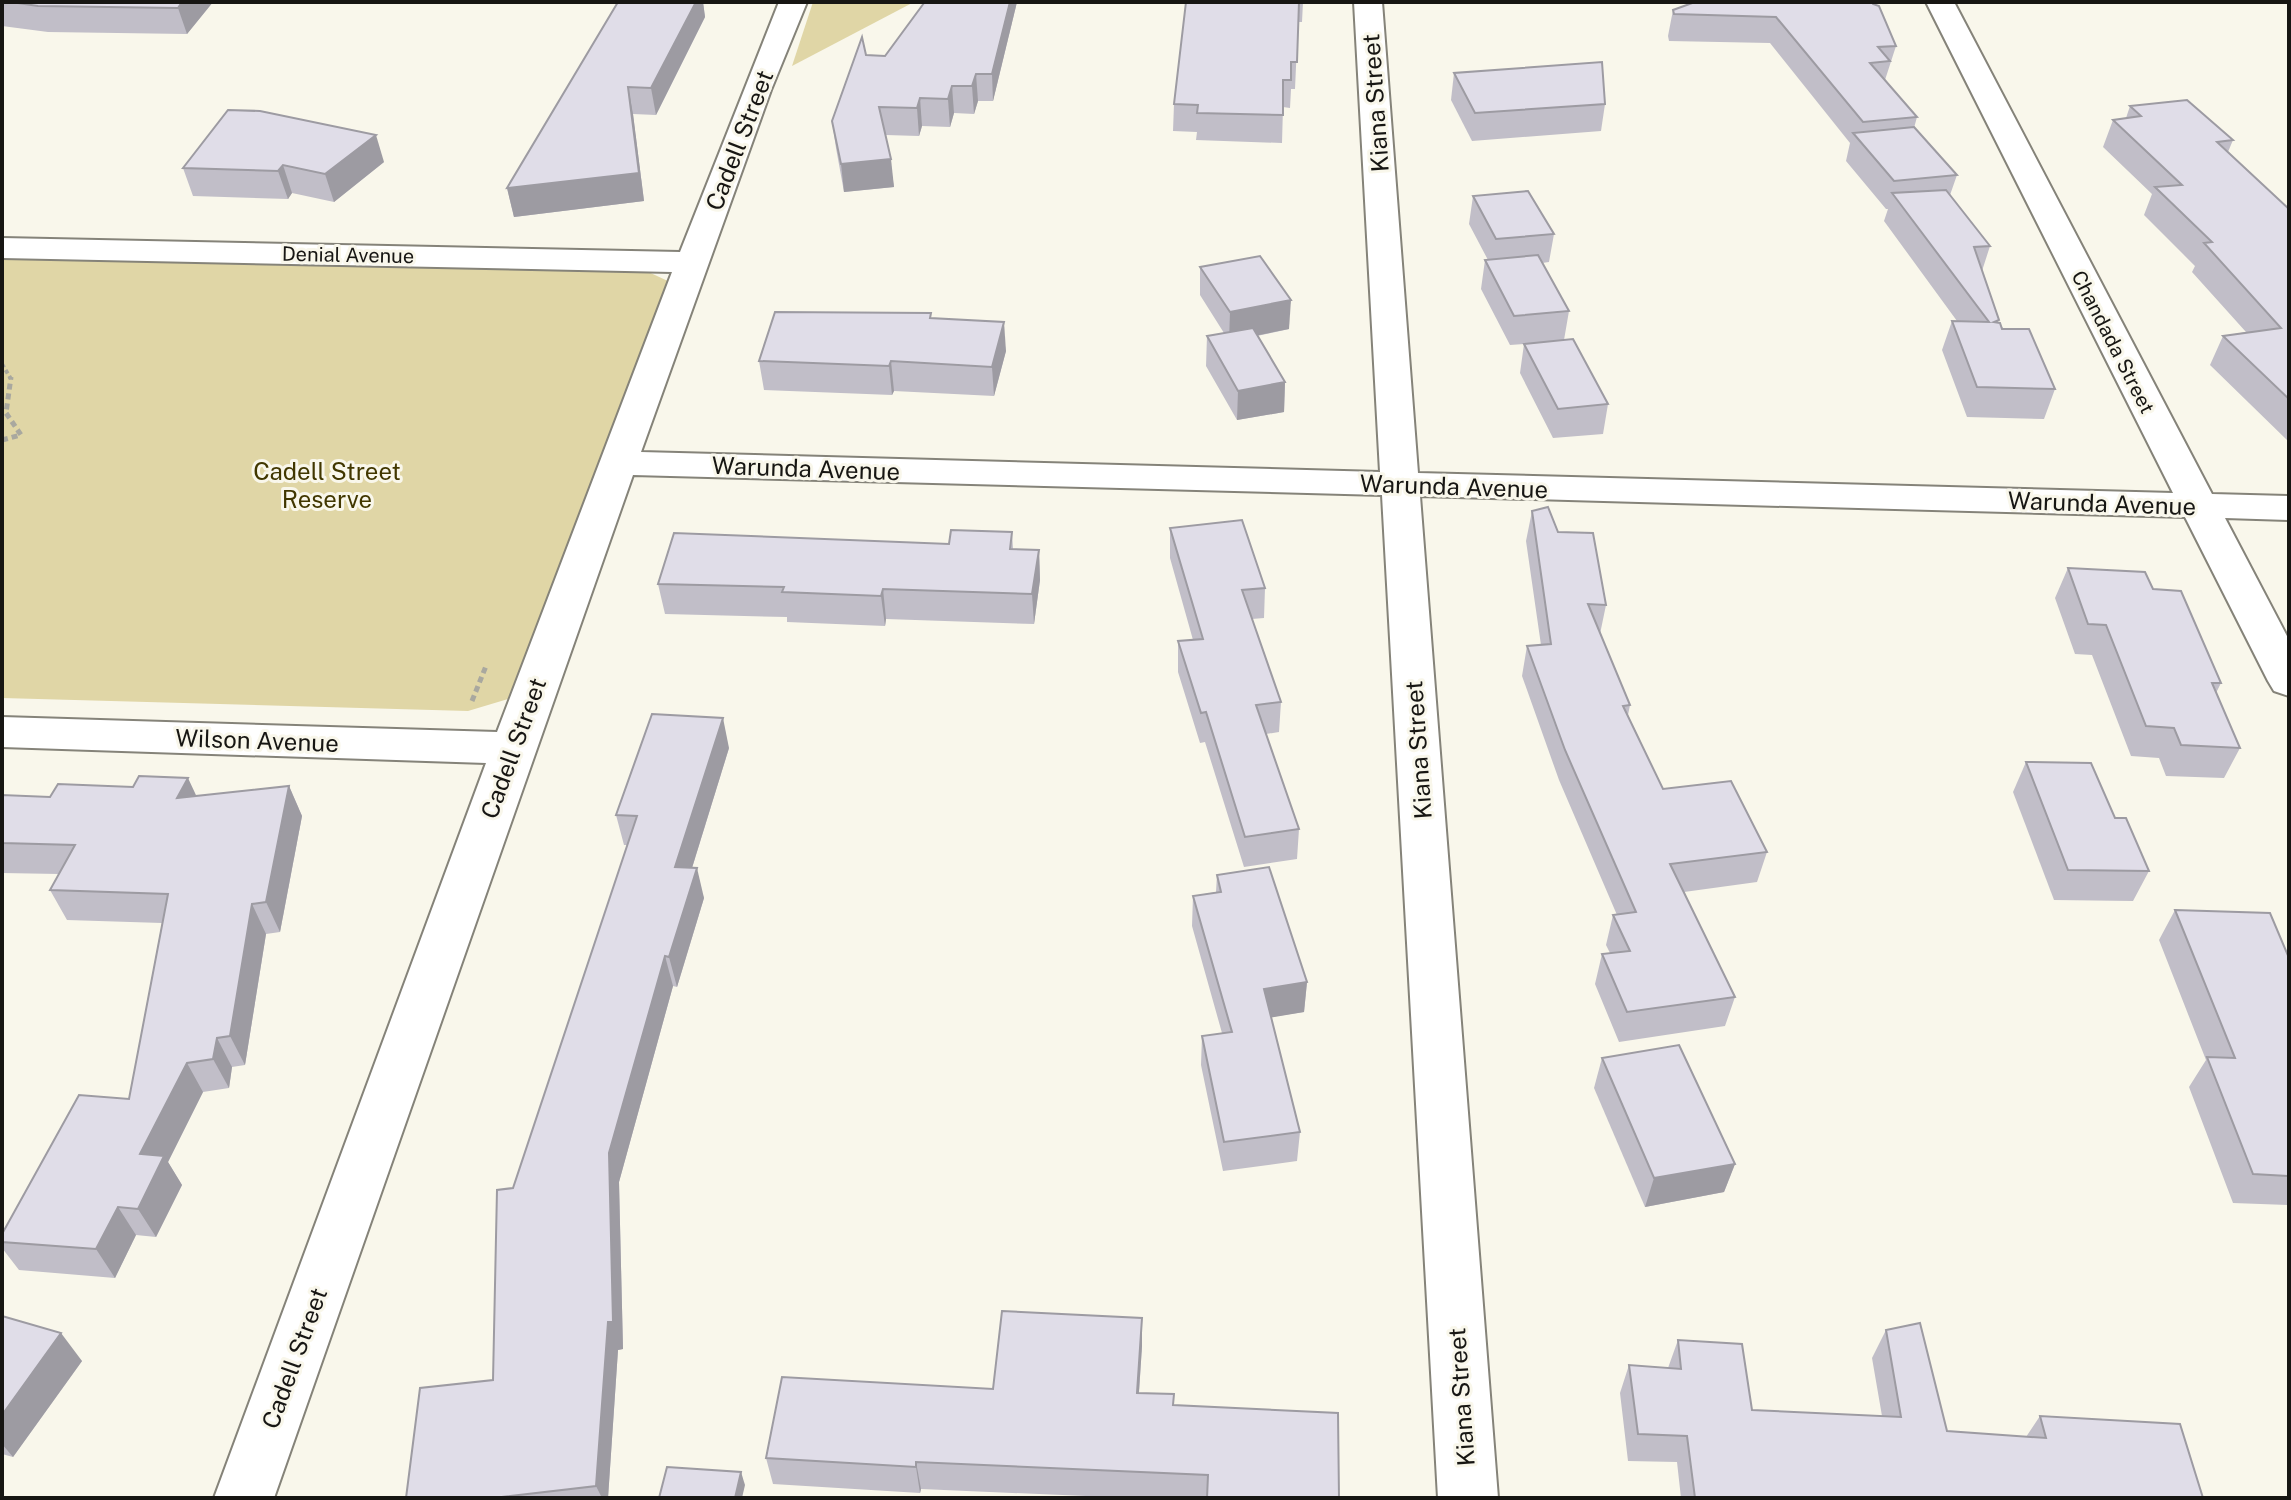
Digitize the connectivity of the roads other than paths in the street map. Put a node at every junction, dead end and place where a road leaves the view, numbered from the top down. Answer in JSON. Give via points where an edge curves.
{"nodes":[{"id":1,"x":793,"y":2,"type":"edge"},
{"id":2,"x":1368,"y":2,"type":"edge"},
{"id":3,"x":1940,"y":2,"type":"edge"},
{"id":4,"x":2,"y":248,"type":"edge"},
{"id":5,"x":693,"y":262,"type":"junction"},
{"id":6,"x":619,"y":463,"type":"junction"},
{"id":7,"x":1400,"y":484,"type":"junction"},
{"id":8,"x":2197,"y":506,"type":"junction"},
{"id":9,"x":2289,"y":508,"type":"edge"},
{"id":10,"x":2289,"y":681,"type":"edge"},
{"id":11,"x":2,"y":732,"type":"edge"},
{"id":12,"x":513,"y":748,"type":"junction"},
{"id":13,"x":244,"y":1498,"type":"edge"},
{"id":14,"x":1468,"y":1498,"type":"edge"}],
"edges":[{"from":1,"to":5,"type":"street","name":"Cadell Street"},
{"from":2,"to":7,"type":"street","name":"Kiana Street"},
{"from":3,"to":8,"type":"street","name":"Chandada Street"},
{"from":4,"to":5,"type":"street","name":"Denial Avenue"},
{"from":5,"to":6,"type":"street","name":"Cadell Street"},
{"from":6,"to":7,"type":"street","name":"Warunda Avenue"},
{"from":6,"to":12,"type":"street","name":"Cadell Street"},
{"from":7,"to":8,"type":"street","name":"Warunda Avenue"},
{"from":7,"to":14,"type":"street","name":"Kiana Street"},
{"from":8,"to":9,"type":"street","name":"Warunda Avenue"},
{"from":8,"to":10,"type":"street","name":"Chandada Street"},
{"from":11,"to":12,"type":"street","name":"Wilson Avenue"},
{"from":12,"to":13,"type":"street","name":"Cadell Street"}]}
